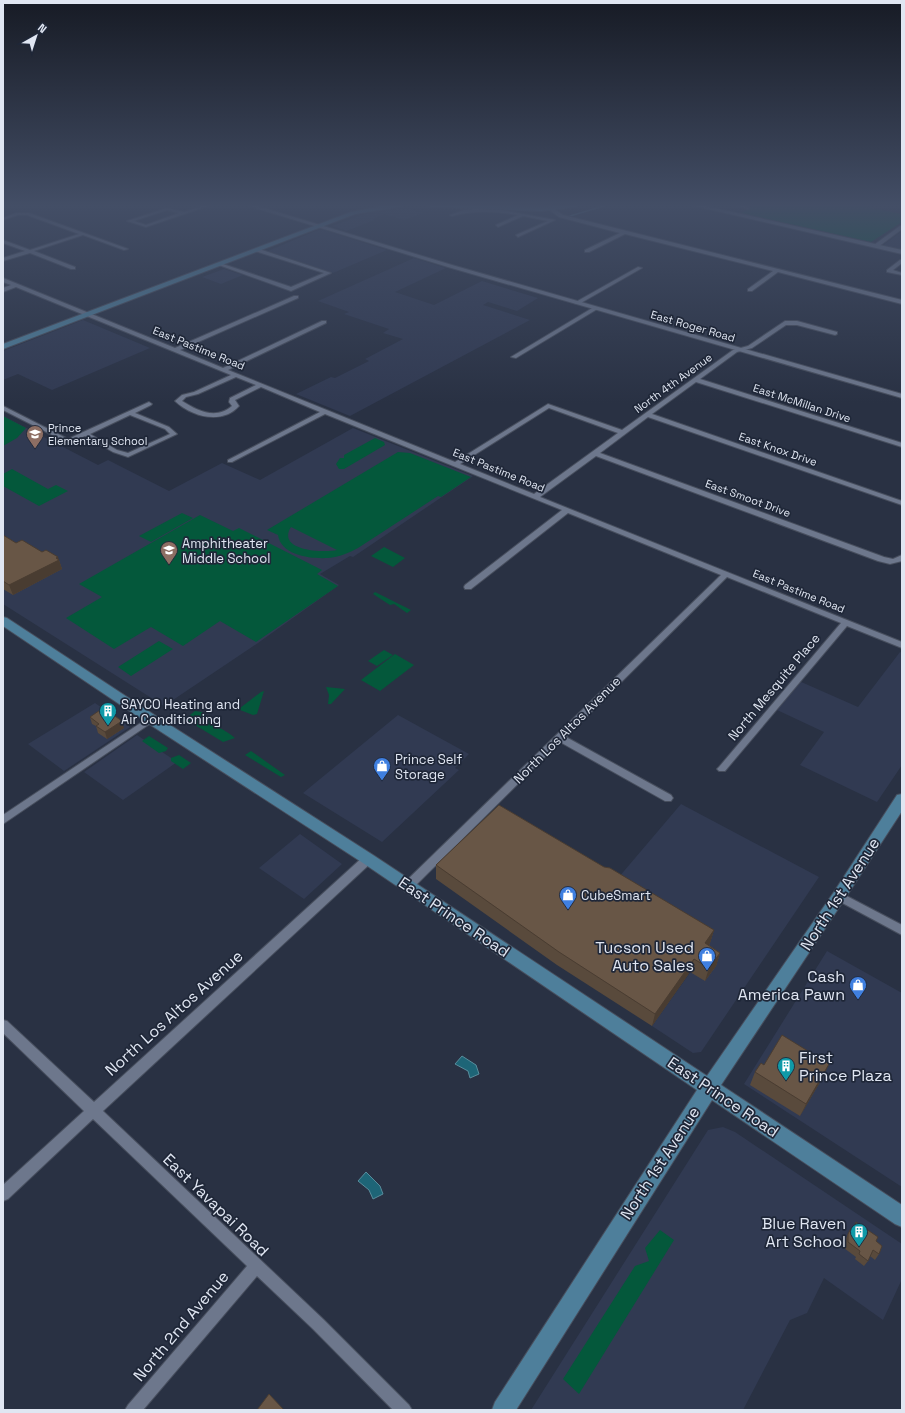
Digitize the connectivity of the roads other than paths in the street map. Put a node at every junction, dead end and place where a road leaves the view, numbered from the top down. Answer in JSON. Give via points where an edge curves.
{"nodes":[{"id":1,"x":200,"y":271,"type":"edge"},
{"id":2,"x":238,"y":271,"type":"edge"},
{"id":3,"x":323,"y":271,"type":"edge"},
{"id":4,"x":469,"y":271,"type":"edge"},
{"id":5,"x":635,"y":271,"type":"edge"},
{"id":6,"x":773,"y":271,"type":"edge"},
{"id":7,"x":889,"y":271,"type":"edge"},
{"id":8,"x":777,"y":272,"type":"junction"},
{"id":9,"x":902,"y":274,"type":"edge"},
{"id":10,"x":3,"y":280,"type":"edge"},
{"id":11,"x":16,"y":285,"type":"junction"},
{"id":12,"x":3,"y":290,"type":"edge"},
{"id":13,"x":750,"y":290,"type":"dead end"},
{"id":14,"x":296,"y":297,"type":"dead end"},
{"id":15,"x":902,"y":302,"type":"edge"},
{"id":16,"x":577,"y":303,"type":"junction"},
{"id":17,"x":596,"y":308,"type":"junction"},
{"id":18,"x":88,"y":315,"type":"junction"},
{"id":19,"x":324,"y":322,"type":"dead end"},
{"id":20,"x":835,"y":333,"type":"dead end"},
{"id":21,"x":3,"y":347,"type":"edge"},
{"id":22,"x":175,"y":350,"type":"junction"},
{"id":23,"x":742,"y":350,"type":"junction"},
{"id":24,"x":514,"y":357,"type":"dead end"},
{"id":25,"x":223,"y":370,"type":"junction"},
{"id":26,"x":236,"y":375,"type":"junction"},
{"id":27,"x":696,"y":380,"type":"junction"},
{"id":28,"x":261,"y":385,"type":"junction"},
{"id":29,"x":902,"y":396,"type":"edge"},
{"id":30,"x":149,"y":404,"type":"dead end"},
{"id":31,"x":3,"y":408,"type":"edge"},
{"id":32,"x":326,"y":411,"type":"junction"},
{"id":33,"x":130,"y":412,"type":"junction"},
{"id":34,"x":648,"y":415,"type":"junction"},
{"id":35,"x":623,"y":433,"type":"junction"},
{"id":36,"x":85,"y":434,"type":"junction"},
{"id":37,"x":902,"y":445,"type":"edge"},
{"id":38,"x":595,"y":453,"type":"junction"},
{"id":39,"x":230,"y":461,"type":"dead end"},
{"id":40,"x":456,"y":464,"type":"junction"},
{"id":41,"x":535,"y":497,"type":"junction"},
{"id":42,"x":902,"y":502,"type":"edge"},
{"id":43,"x":567,"y":510,"type":"junction"},
{"id":44,"x":902,"y":557,"type":"edge"},
{"id":45,"x":726,"y":574,"type":"junction"},
{"id":46,"x":468,"y":587,"type":"dead end"},
{"id":47,"x":3,"y":621,"type":"edge"},
{"id":48,"x":846,"y":622,"type":"junction"},
{"id":49,"x":902,"y":645,"type":"edge"},
{"id":50,"x":151,"y":719,"type":"junction"},
{"id":51,"x":560,"y":738,"type":"junction"},
{"id":52,"x":722,"y":769,"type":"dead end"},
{"id":53,"x":668,"y":798,"type":"dead end"},
{"id":54,"x":902,"y":799,"type":"edge"},
{"id":55,"x":3,"y":820,"type":"edge"},
{"id":56,"x":368,"y":859,"type":"junction"},
{"id":57,"x":408,"y":886,"type":"junction"},
{"id":58,"x":839,"y":896,"type":"junction"},
{"id":59,"x":902,"y":930,"type":"edge"},
{"id":60,"x":3,"y":1025,"type":"edge"},
{"id":61,"x":709,"y":1088,"type":"junction"},
{"id":62,"x":92,"y":1111,"type":"junction"},
{"id":63,"x":3,"y":1194,"type":"edge"},
{"id":64,"x":902,"y":1217,"type":"edge"},
{"id":65,"x":256,"y":1266,"type":"junction"},
{"id":66,"x":133,"y":1410,"type":"edge"},
{"id":67,"x":404,"y":1410,"type":"edge"},
{"id":68,"x":503,"y":1410,"type":"edge"}],
"edges":[{"from":1,"to":18,"type":"main road"},
{"from":2,"to":3,"type":"street","via":[[291,289],[329,273]]},
{"from":4,"to":16,"type":"street","name":"East Roger Road"},
{"from":5,"to":16,"type":"street"},
{"from":6,"to":8,"type":"street"},
{"from":7,"to":9,"type":"street"},
{"from":8,"to":13,"type":"street"},
{"from":8,"to":15,"type":"street"},
{"from":10,"to":11,"type":"street","name":"East Pastime Road"},
{"from":11,"to":12,"type":"street"},
{"from":11,"to":18,"type":"street","name":"East Pastime Road"},
{"from":14,"to":22,"type":"street"},
{"from":16,"to":17,"type":"street","name":"East Roger Road"},
{"from":17,"to":23,"type":"street","name":"East Roger Road"},
{"from":17,"to":24,"type":"street"},
{"from":18,"to":21,"type":"main road"},
{"from":18,"to":22,"type":"street","name":"East Pastime Road"},
{"from":19,"to":25,"type":"street"},
{"from":20,"to":23,"type":"street","name":"North 4th Avenue","via":[[797,323],[785,323]]},
{"from":22,"to":25,"type":"street","name":"East Pastime Road"},
{"from":23,"to":27,"type":"street","name":"North 4th Avenue","via":[[735,351]]},
{"from":23,"to":29,"type":"street","name":"East Roger Road"},
{"from":25,"to":26,"type":"street","name":"East Pastime Road"},
{"from":26,"to":28,"type":"street","name":"East Pastime Road"},
{"from":26,"to":28,"type":"street","via":[[184,396],[178,401],[209,416],[218,416],[236,406],[232,399]]},
{"from":27,"to":34,"type":"street","name":"North 4th Avenue"},
{"from":27,"to":37,"type":"street","name":"East McMillan Drive"},
{"from":28,"to":32,"type":"street","name":"East Pastime Road"},
{"from":30,"to":33,"type":"street"},
{"from":31,"to":36,"type":"street","via":[[68,441]]},
{"from":32,"to":39,"type":"street"},
{"from":32,"to":40,"type":"street","name":"East Pastime Road"},
{"from":33,"to":36,"type":"street"},
{"from":33,"to":36,"type":"street","via":[[167,428],[174,434],[128,455],[115,451]]},
{"from":34,"to":35,"type":"street","name":"North 4th Avenue"},
{"from":34,"to":42,"type":"street","name":"East Knox Drive"},
{"from":35,"to":38,"type":"street","name":"North 4th Avenue"},
{"from":35,"to":40,"type":"street","via":[[548,406]]},
{"from":38,"to":41,"type":"street","name":"North 4th Avenue"},
{"from":38,"to":44,"type":"street","name":"East Smoot Drive","via":[[878,558],[895,563]]},
{"from":40,"to":41,"type":"street","name":"East Pastime Road"},
{"from":41,"to":43,"type":"street","name":"East Pastime Road"},
{"from":43,"to":45,"type":"street","name":"East Pastime Road"},
{"from":43,"to":46,"type":"street"},
{"from":45,"to":48,"type":"street","name":"East Pastime Road"},
{"from":45,"to":51,"type":"street","name":"North Los Altos Avenue"},
{"from":47,"to":50,"type":"main road","name":"East Prince Road"},
{"from":48,"to":49,"type":"street","name":"East Pastime Road"},
{"from":48,"to":52,"type":"street","name":"North Mesquite Place"},
{"from":50,"to":55,"type":"street"},
{"from":50,"to":56,"type":"main road","name":"East Prince Road"},
{"from":51,"to":53,"type":"street"},
{"from":51,"to":57,"type":"street","name":"North Los Altos Avenue","via":[[492,809]]},
{"from":54,"to":58,"type":"main road","name":"North 1st Avenue"},
{"from":56,"to":57,"type":"main road","name":"East Prince Road"},
{"from":56,"to":62,"type":"street","name":"North Los Altos Avenue"},
{"from":57,"to":61,"type":"main road","name":"East Prince Road"},
{"from":58,"to":59,"type":"street"},
{"from":58,"to":61,"type":"main road","name":"North 1st Avenue"},
{"from":60,"to":62,"type":"street","name":"East Yavapai Road"},
{"from":61,"to":64,"type":"main road","name":"East Prince Road"},
{"from":61,"to":68,"type":"main road","name":"North 1st Avenue"},
{"from":62,"to":63,"type":"street","name":"North Los Altos Avenue"},
{"from":62,"to":65,"type":"street","name":"East Yavapai Road"},
{"from":65,"to":66,"type":"street","name":"North 2nd Avenue"},
{"from":65,"to":67,"type":"street","name":"East Yavapai Road"}]}
